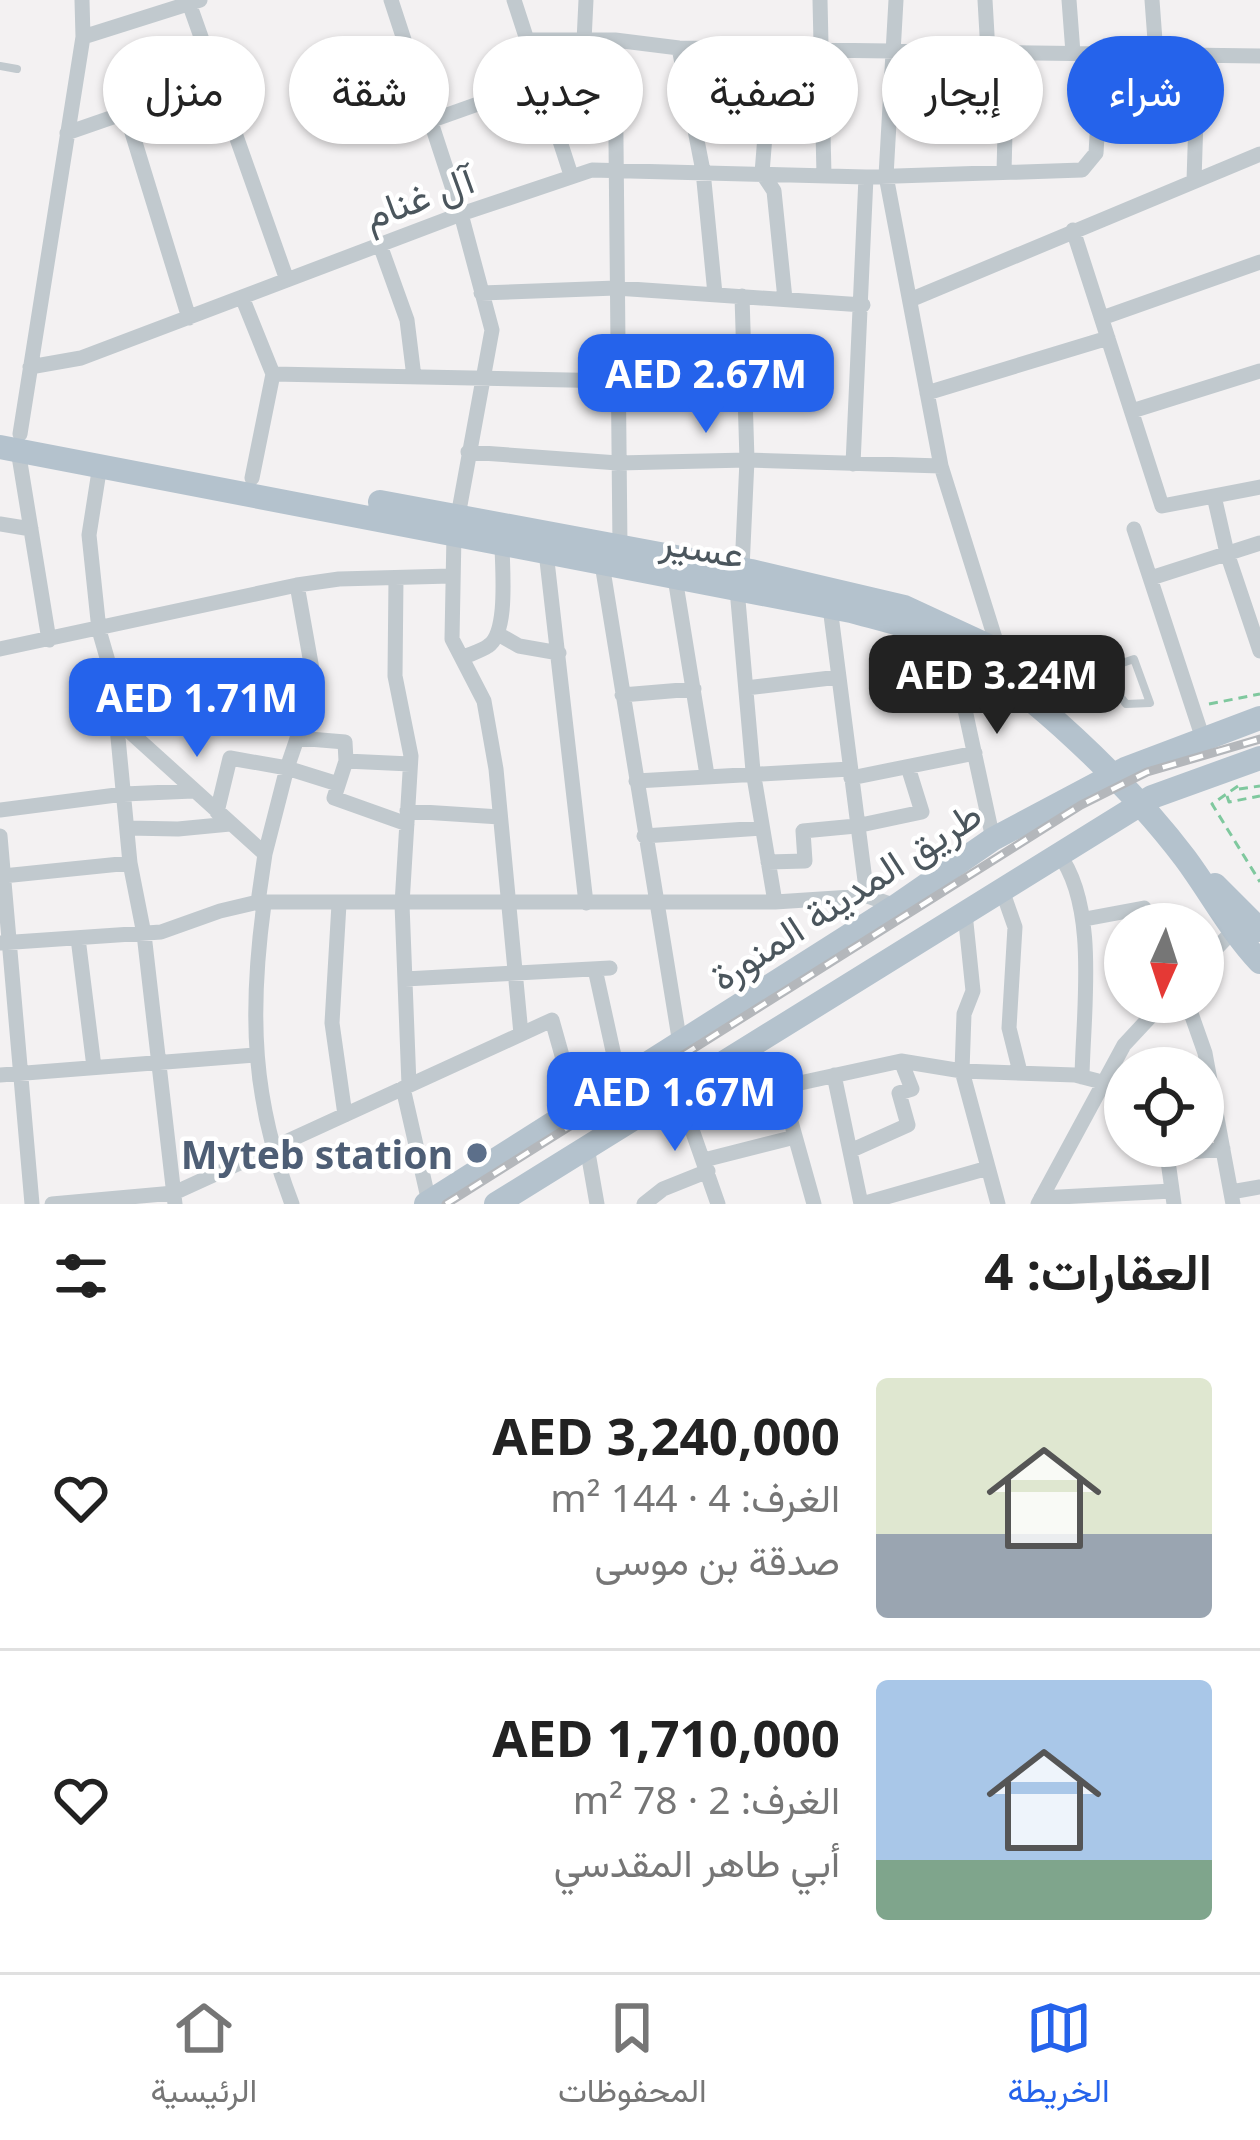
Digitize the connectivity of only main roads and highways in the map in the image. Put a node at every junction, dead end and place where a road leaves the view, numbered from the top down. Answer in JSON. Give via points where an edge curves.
{"nodes":[{"id":1,"x":9,"y":440,"type":"edge"},
{"id":2,"x":456,"y":525,"type":"junction"},
{"id":3,"x":611,"y":555,"type":"junction"},
{"id":4,"x":740,"y":579,"type":"junction"},
{"id":5,"x":1260,"y":718,"type":"edge"},
{"id":6,"x":1260,"y":758,"type":"edge"},
{"id":7,"x":1118,"y":773,"type":"junction"},
{"id":8,"x":1146,"y":801,"type":"junction"},
{"id":9,"x":1260,"y":930,"type":"edge"},
{"id":10,"x":811,"y":960,"type":"junction"},
{"id":11,"x":1260,"y":962,"type":"edge"},
{"id":12,"x":834,"y":993,"type":"junction"},
{"id":13,"x":428,"y":1203,"type":"edge"},
{"id":14,"x":496,"y":1204,"type":"edge"}],
"edges":[{"from":1,"to":2,"type":"main road","name":"عسير","via":[[252,478]]},
{"from":1,"to":2,"type":"main road","name":"عسير","via":[[100,466]]},
{"from":2,"to":3,"type":"main road","name":"عسير"},
{"from":2,"to":3,"type":"main road","name":"عسير","via":[[546,552]]},
{"from":3,"to":4,"type":"main road","name":"عسير"},
{"from":3,"to":4,"type":"main road","name":"عسير","via":[[675,578]]},
{"from":4,"to":7,"type":"main road","name":"عسير","via":[[951,645]]},
{"from":4,"to":7,"type":"main road","name":"عسير","via":[[904,607],[999,651]]},
{"from":5,"to":7,"type":"main road","name":"طريق المدينة المنورة"},
{"from":6,"to":8,"type":"main road","name":"طريق المدينة المنورة"},
{"from":7,"to":8,"type":"main road","name":"عسير"},
{"from":7,"to":10,"type":"main road","name":"طريق المدينة المنورة","via":[[993,839]]},
{"from":8,"to":9,"type":"main road","name":"عسير","via":[[1171,817],[1222,895]]},
{"from":8,"to":11,"type":"main road","name":"عسير"},
{"from":8,"to":12,"type":"main road","name":"طريق المدينة المنورة"},
{"from":10,"to":12,"type":"main road","via":[[827,967]]},
{"from":10,"to":13,"type":"main road","name":"طريق المدينة المنورة"},
{"from":12,"to":14,"type":"main road","name":"طريق المدينة المنورة","via":[[681,1099]]}]}
